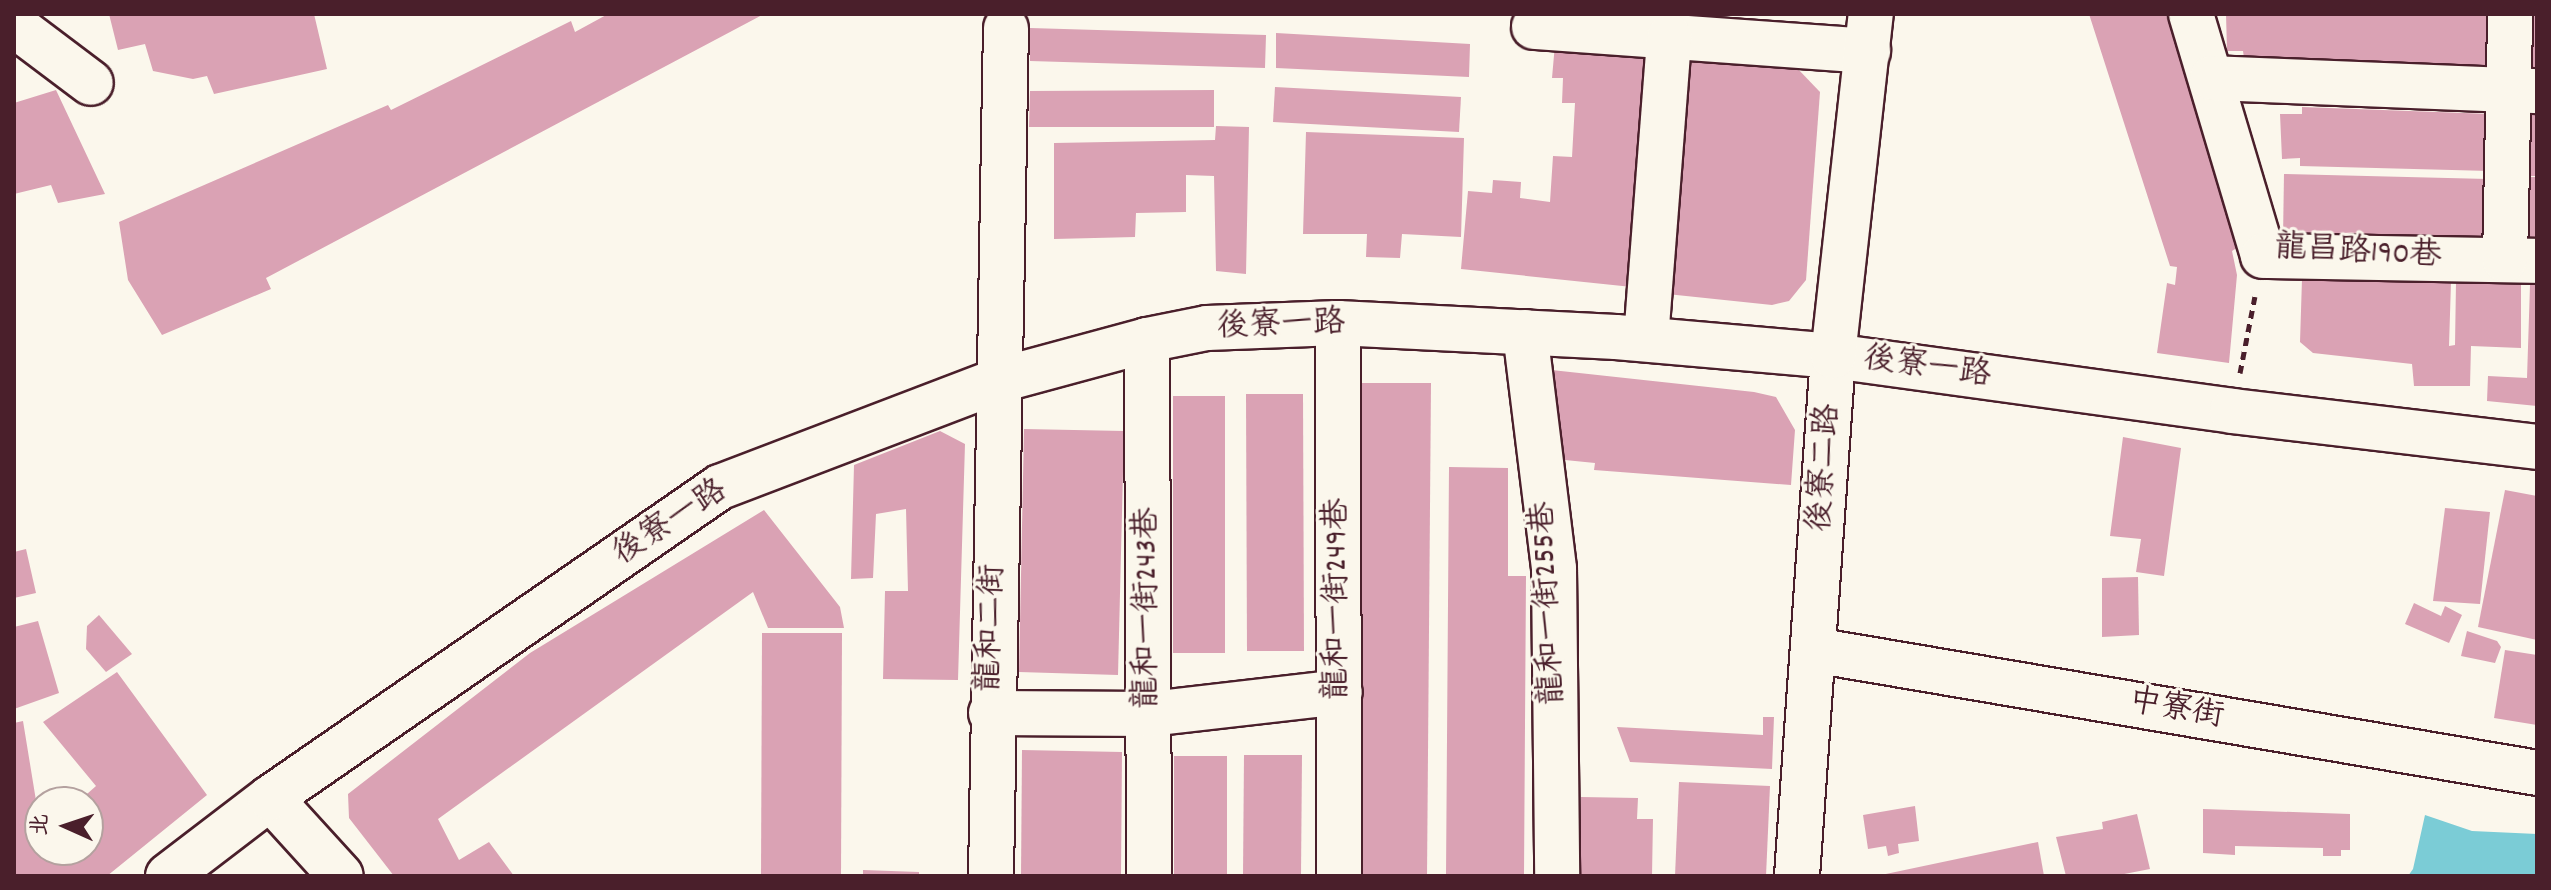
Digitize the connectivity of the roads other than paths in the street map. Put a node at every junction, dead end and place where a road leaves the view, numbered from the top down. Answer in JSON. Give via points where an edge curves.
{"nodes":[{"id":1,"x":2191,"y":14,"type":"edge"},
{"id":2,"x":2510,"y":14,"type":"edge"},
{"id":3,"x":14,"y":25,"type":"edge"},
{"id":4,"x":1534,"y":27,"type":"dead end"},
{"id":5,"x":1006,"y":28,"type":"dead end"},
{"id":6,"x":1869,"y":33,"type":"edge"},
{"id":7,"x":1669,"y":37,"type":"junction"},
{"id":8,"x":2212,"y":78,"type":"junction"},
{"id":9,"x":91,"y":83,"type":"dead end"},
{"id":10,"x":2524,"y":91,"type":"edge"},
{"id":11,"x":2521,"y":260,"type":"edge"},
{"id":12,"x":1338,"y":323,"type":"junction"},
{"id":13,"x":1525,"y":332,"type":"junction"},
{"id":14,"x":1646,"y":339,"type":"junction"},
{"id":15,"x":1147,"y":340,"type":"junction"},
{"id":16,"x":1833,"y":356,"type":"junction"},
{"id":17,"x":1000,"y":380,"type":"junction"},
{"id":18,"x":2537,"y":447,"type":"edge"},
{"id":19,"x":1814,"y":650,"type":"junction"},
{"id":20,"x":1340,"y":692,"type":"junction"},
{"id":21,"x":991,"y":713,"type":"junction"},
{"id":22,"x":1150,"y":714,"type":"junction"},
{"id":23,"x":2537,"y":773,"type":"edge"},
{"id":24,"x":270,"y":798,"type":"junction"},
{"id":25,"x":168,"y":876,"type":"edge"},
{"id":26,"x":341,"y":876,"type":"edge"},
{"id":27,"x":991,"y":876,"type":"edge"},
{"id":28,"x":1149,"y":876,"type":"edge"},
{"id":29,"x":1339,"y":876,"type":"edge"},
{"id":30,"x":1557,"y":876,"type":"edge"},
{"id":31,"x":1797,"y":876,"type":"edge"}],
"edges":[{"from":1,"to":8,"type":"street","name":"龍昌路190巷"},
{"from":2,"to":10,"type":"street"},
{"from":3,"to":9,"type":"street"},
{"from":4,"to":7,"type":"street"},
{"from":5,"to":17,"type":"street","name":"龍和二街"},
{"from":6,"to":7,"type":"street"},
{"from":6,"to":16,"type":"street","name":"後寮二路"},
{"from":7,"to":14,"type":"street"},
{"from":8,"to":10,"type":"street"},
{"from":8,"to":11,"type":"street","name":"龍昌路190巷","via":[[2263,256]]},
{"from":10,"to":11,"type":"street"},
{"from":12,"to":13,"type":"street","name":"後寮一路"},
{"from":12,"to":15,"type":"street","name":"後寮一路","via":[[1207,328]]},
{"from":12,"to":20,"type":"street","name":"龍和一街249巷"},
{"from":13,"to":14,"type":"street","name":"後寮一路"},
{"from":13,"to":30,"type":"street","name":"龍和一街255巷","via":[[1554,569]]},
{"from":14,"to":16,"type":"street","name":"後寮一路"},
{"from":15,"to":17,"type":"street","name":"後寮一路"},
{"from":15,"to":22,"type":"street","name":"龍和一街243巷"},
{"from":16,"to":18,"type":"street","name":"後寮一路"},
{"from":16,"to":19,"type":"street","name":"後寮二路"},
{"from":17,"to":21,"type":"street","name":"龍和二街"},
{"from":17,"to":24,"type":"street","name":"後寮一路","via":[[720,487]]},
{"from":19,"to":23,"type":"street","name":"中寮街"},
{"from":19,"to":31,"type":"street","name":"後寮二路"},
{"from":20,"to":22,"type":"street"},
{"from":20,"to":29,"type":"street","name":"龍和一街249巷"},
{"from":21,"to":22,"type":"street"},
{"from":21,"to":27,"type":"street","name":"龍和二街"},
{"from":22,"to":28,"type":"street","name":"龍和一街243巷"},
{"from":24,"to":25,"type":"street","name":"後寮一路"},
{"from":24,"to":26,"type":"street"}]}
